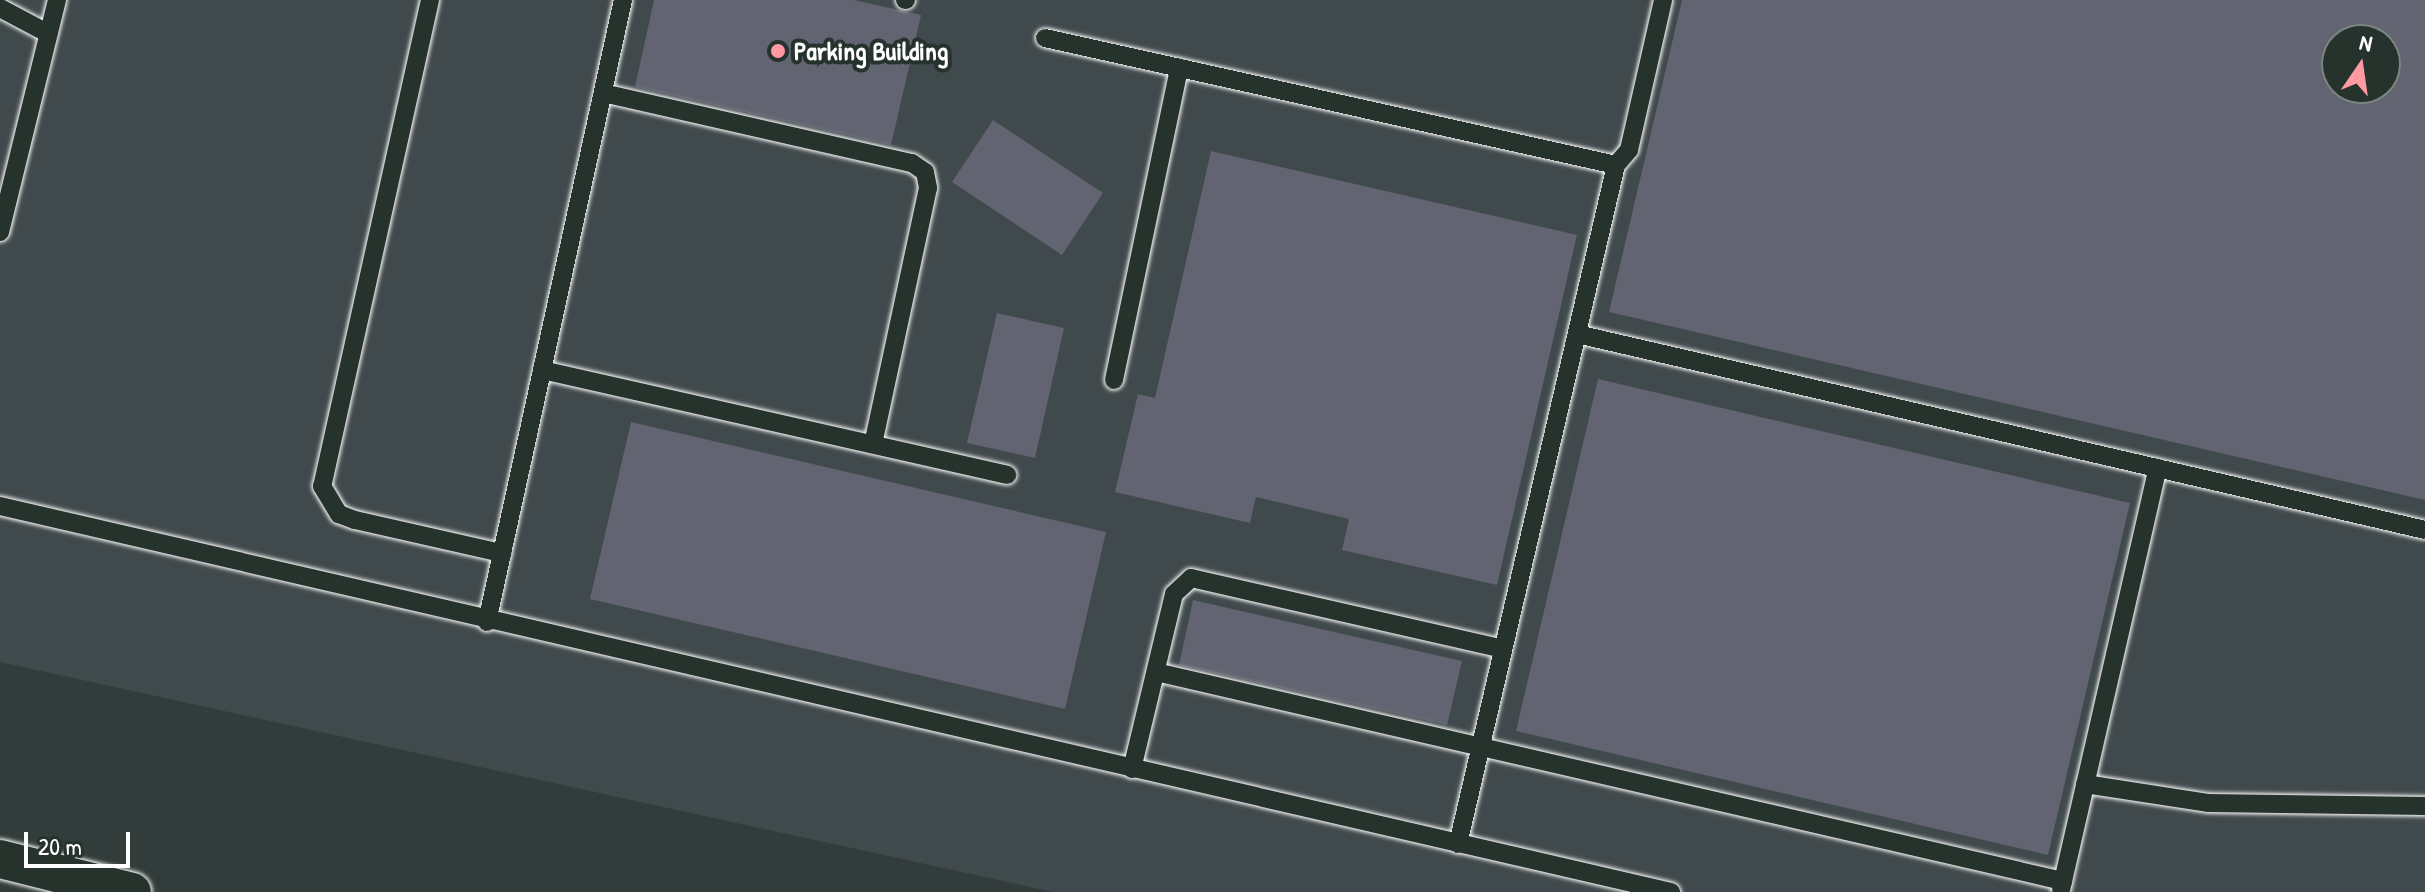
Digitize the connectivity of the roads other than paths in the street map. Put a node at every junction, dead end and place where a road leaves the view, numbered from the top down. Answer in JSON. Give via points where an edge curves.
{"nodes":[{"id":1,"x":57,"y":0,"type":"edge"},
{"id":2,"x":430,"y":0,"type":"edge"},
{"id":3,"x":623,"y":0,"type":"edge"},
{"id":4,"x":1663,"y":0,"type":"edge"},
{"id":5,"x":0,"y":8,"type":"edge"},
{"id":6,"x":49,"y":34,"type":"junction"},
{"id":7,"x":1045,"y":38,"type":"dead end"},
{"id":8,"x":1179,"y":68,"type":"junction"},
{"id":9,"x":603,"y":93,"type":"junction"},
{"id":10,"x":1616,"y":165,"type":"junction"},
{"id":11,"x":0,"y":232,"type":"edge"},
{"id":12,"x":1577,"y":334,"type":"junction"},
{"id":13,"x":542,"y":370,"type":"junction"},
{"id":14,"x":1114,"y":380,"type":"dead end"},
{"id":15,"x":873,"y":444,"type":"junction"},
{"id":16,"x":2158,"y":468,"type":"junction"},
{"id":17,"x":1007,"y":475,"type":"dead end"},
{"id":18,"x":0,"y":506,"type":"edge"},
{"id":19,"x":2425,"y":530,"type":"edge"},
{"id":20,"x":502,"y":553,"type":"junction"},
{"id":21,"x":487,"y":622,"type":"junction"},
{"id":22,"x":1503,"y":649,"type":"junction"},
{"id":23,"x":1156,"y":672,"type":"junction"},
{"id":24,"x":1481,"y":746,"type":"junction"},
{"id":25,"x":1132,"y":769,"type":"junction"},
{"id":26,"x":2085,"y":784,"type":"junction"},
{"id":27,"x":2425,"y":806,"type":"edge"},
{"id":28,"x":1458,"y":844,"type":"junction"},
{"id":29,"x":0,"y":859,"type":"edge"},
{"id":30,"x":2062,"y":887,"type":"edge"},
{"id":31,"x":132,"y":892,"type":"edge"},
{"id":32,"x":1671,"y":892,"type":"edge"}],
"edges":[{"from":1,"to":6,"type":"lane"},
{"from":2,"to":20,"type":"lane","via":[[322,486],[339,514],[355,520]]},
{"from":3,"to":9,"type":"lane"},
{"from":4,"to":10,"type":"lane","via":[[1629,150]]},
{"from":5,"to":6,"type":"lane"},
{"from":6,"to":11,"type":"lane"},
{"from":7,"to":8,"type":"lane"},
{"from":8,"to":10,"type":"lane"},
{"from":8,"to":14,"type":"lane"},
{"from":9,"to":13,"type":"lane"},
{"from":9,"to":15,"type":"lane","via":[[912,163],[925,172],[928,188]]},
{"from":10,"to":12,"type":"lane"},
{"from":12,"to":16,"type":"lane"},
{"from":12,"to":22,"type":"lane"},
{"from":13,"to":15,"type":"lane"},
{"from":13,"to":20,"type":"lane"},
{"from":15,"to":17,"type":"lane"},
{"from":16,"to":19,"type":"lane"},
{"from":16,"to":26,"type":"lane"},
{"from":18,"to":21,"type":"lane"},
{"from":20,"to":21,"type":"lane"},
{"from":21,"to":25,"type":"lane"},
{"from":22,"to":23,"type":"lane","via":[[1191,578],[1174,594]]},
{"from":22,"to":24,"type":"lane"},
{"from":23,"to":24,"type":"lane"},
{"from":23,"to":25,"type":"lane"},
{"from":24,"to":28,"type":"lane"},
{"from":24,"to":30,"type":"lane"},
{"from":25,"to":28,"type":"lane"},
{"from":26,"to":27,"type":"lane","via":[[2208,803]]},
{"from":26,"to":30,"type":"lane"},
{"from":28,"to":32,"type":"lane"},
{"from":29,"to":31,"type":"street"}]}
